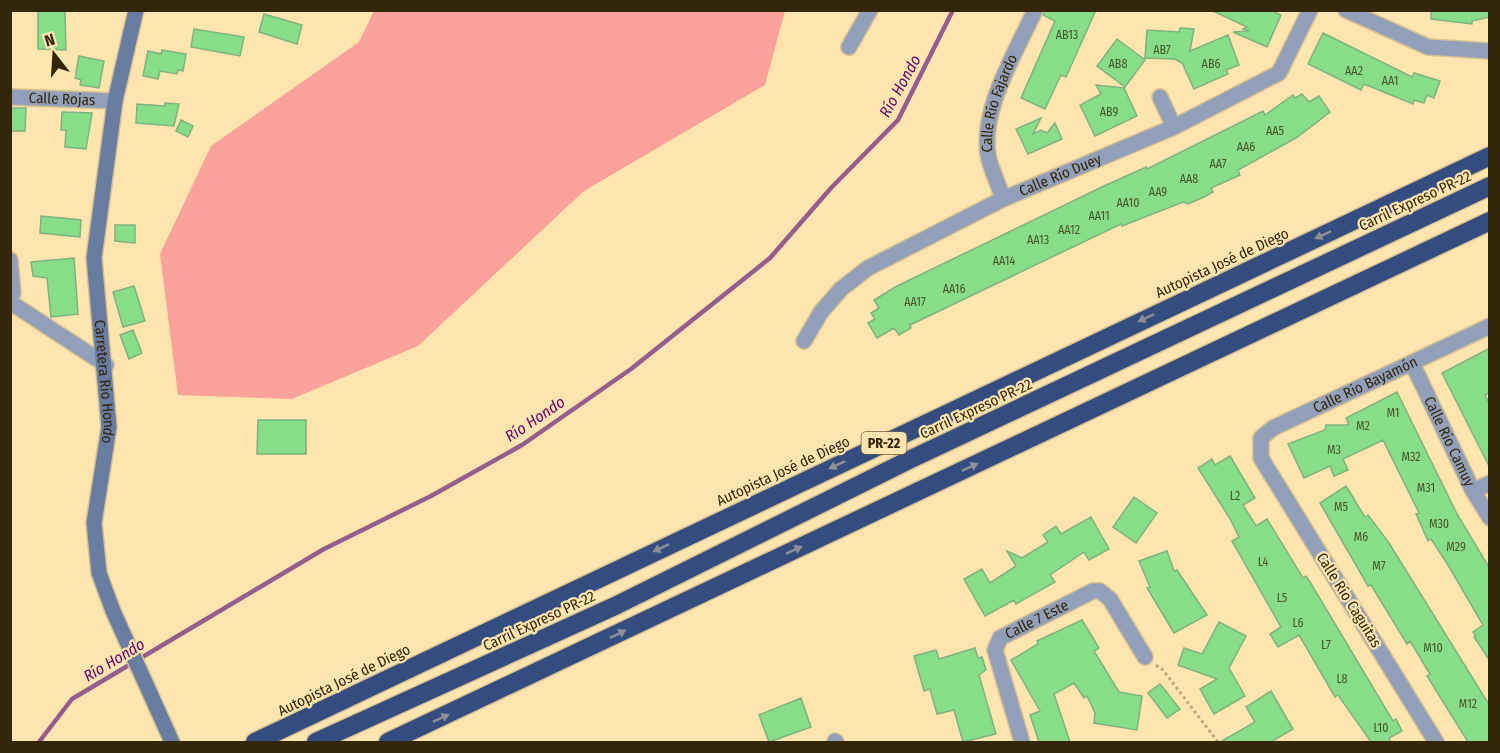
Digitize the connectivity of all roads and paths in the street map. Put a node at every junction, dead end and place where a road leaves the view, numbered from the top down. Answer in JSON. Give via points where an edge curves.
{"nodes":[{"id":1,"x":136,"y":10,"type":"edge"},
{"id":2,"x":870,"y":10,"type":"edge"},
{"id":3,"x":1035,"y":10,"type":"edge"},
{"id":4,"x":1310,"y":10,"type":"edge"},
{"id":5,"x":1346,"y":10,"type":"edge"},
{"id":6,"x":849,"y":47,"type":"dead end"},
{"id":7,"x":1490,"y":51,"type":"edge"},
{"id":8,"x":10,"y":97,"type":"edge"},
{"id":9,"x":1160,"y":97,"type":"dead end"},
{"id":10,"x":115,"y":100,"type":"junction"},
{"id":11,"x":1174,"y":127,"type":"junction"},
{"id":12,"x":1490,"y":156,"type":"edge"},
{"id":13,"x":1490,"y":186,"type":"edge"},
{"id":14,"x":1003,"y":200,"type":"junction"},
{"id":15,"x":1490,"y":221,"type":"edge"},
{"id":16,"x":10,"y":260,"type":"edge"},
{"id":17,"x":10,"y":300,"type":"edge"},
{"id":18,"x":1490,"y":326,"type":"edge"},
{"id":19,"x":804,"y":341,"type":"dead end"},
{"id":20,"x":1412,"y":363,"type":"junction"},
{"id":21,"x":106,"y":365,"type":"junction"},
{"id":22,"x":1261,"y":458,"type":"joint"},
{"id":23,"x":1490,"y":483,"type":"edge"},
{"id":24,"x":1473,"y":490,"type":"junction"},
{"id":25,"x":1490,"y":518,"type":"edge"},
{"id":26,"x":1145,"y":657,"type":"joint"},
{"id":27,"x":172,"y":742,"type":"edge"},
{"id":28,"x":255,"y":742,"type":"edge"},
{"id":29,"x":316,"y":742,"type":"edge"},
{"id":30,"x":388,"y":742,"type":"edge"},
{"id":31,"x":1022,"y":742,"type":"edge"},
{"id":32,"x":1218,"y":742,"type":"edge"},
{"id":33,"x":1436,"y":742,"type":"edge"}],
"edges":[{"from":1,"to":10,"type":"street","name":"Carretera Río Hondo"},
{"from":2,"to":6,"type":"street"},
{"from":3,"to":14,"type":"street","name":"Calle Río Fajardo","via":[[991,108],[987,127],[989,158]]},
{"from":4,"to":11,"type":"street","name":"Calle Río Duey","via":[[1279,74]]},
{"from":5,"to":7,"type":"street","via":[[1428,47]]},
{"from":8,"to":10,"type":"street","name":"Calle Rojas"},
{"from":9,"to":11,"type":"street"},
{"from":10,"to":21,"type":"street","name":"Carretera Río Hondo","via":[[94,258]]},
{"from":11,"to":14,"type":"street","name":"Calle Río Duey"},
{"from":12,"to":28,"type":"highway","name":"Autopista José de Diego","number":"PR-22","one_way":true},
{"from":13,"to":29,"type":"highway","name":"Carril Expreso PR-22","via":[[909,460],[615,606]]},
{"from":14,"to":19,"type":"street","name":"Calle Río Duey","via":[[868,268],[841,288]]},
{"from":30,"to":15,"type":"highway","one_way":true},
{"from":16,"to":17,"type":"street"},
{"from":17,"to":21,"type":"street"},
{"from":18,"to":20,"type":"street","name":"Calle Río Bayamón"},
{"from":20,"to":22,"type":"street","name":"Calle Río Bayamón","via":[[1273,428],[1261,438]]},
{"from":20,"to":24,"type":"street","name":"Calle Río Camuy"},
{"from":21,"to":27,"type":"street","name":"Carretera Río Hondo","via":[[110,427],[94,523],[99,573]]},
{"from":22,"to":33,"type":"street","name":"Calle Río Caguitas"},
{"from":23,"to":24,"type":"street"},
{"from":24,"to":25,"type":"street","name":"Calle Río Camuy"},
{"from":26,"to":31,"type":"street","name":"Calle 7 Este","via":[[1110,599],[1100,591],[1000,638],[995,650]]},
{"from":26,"to":32,"type":"path","via":[[1163,670]]}]}
